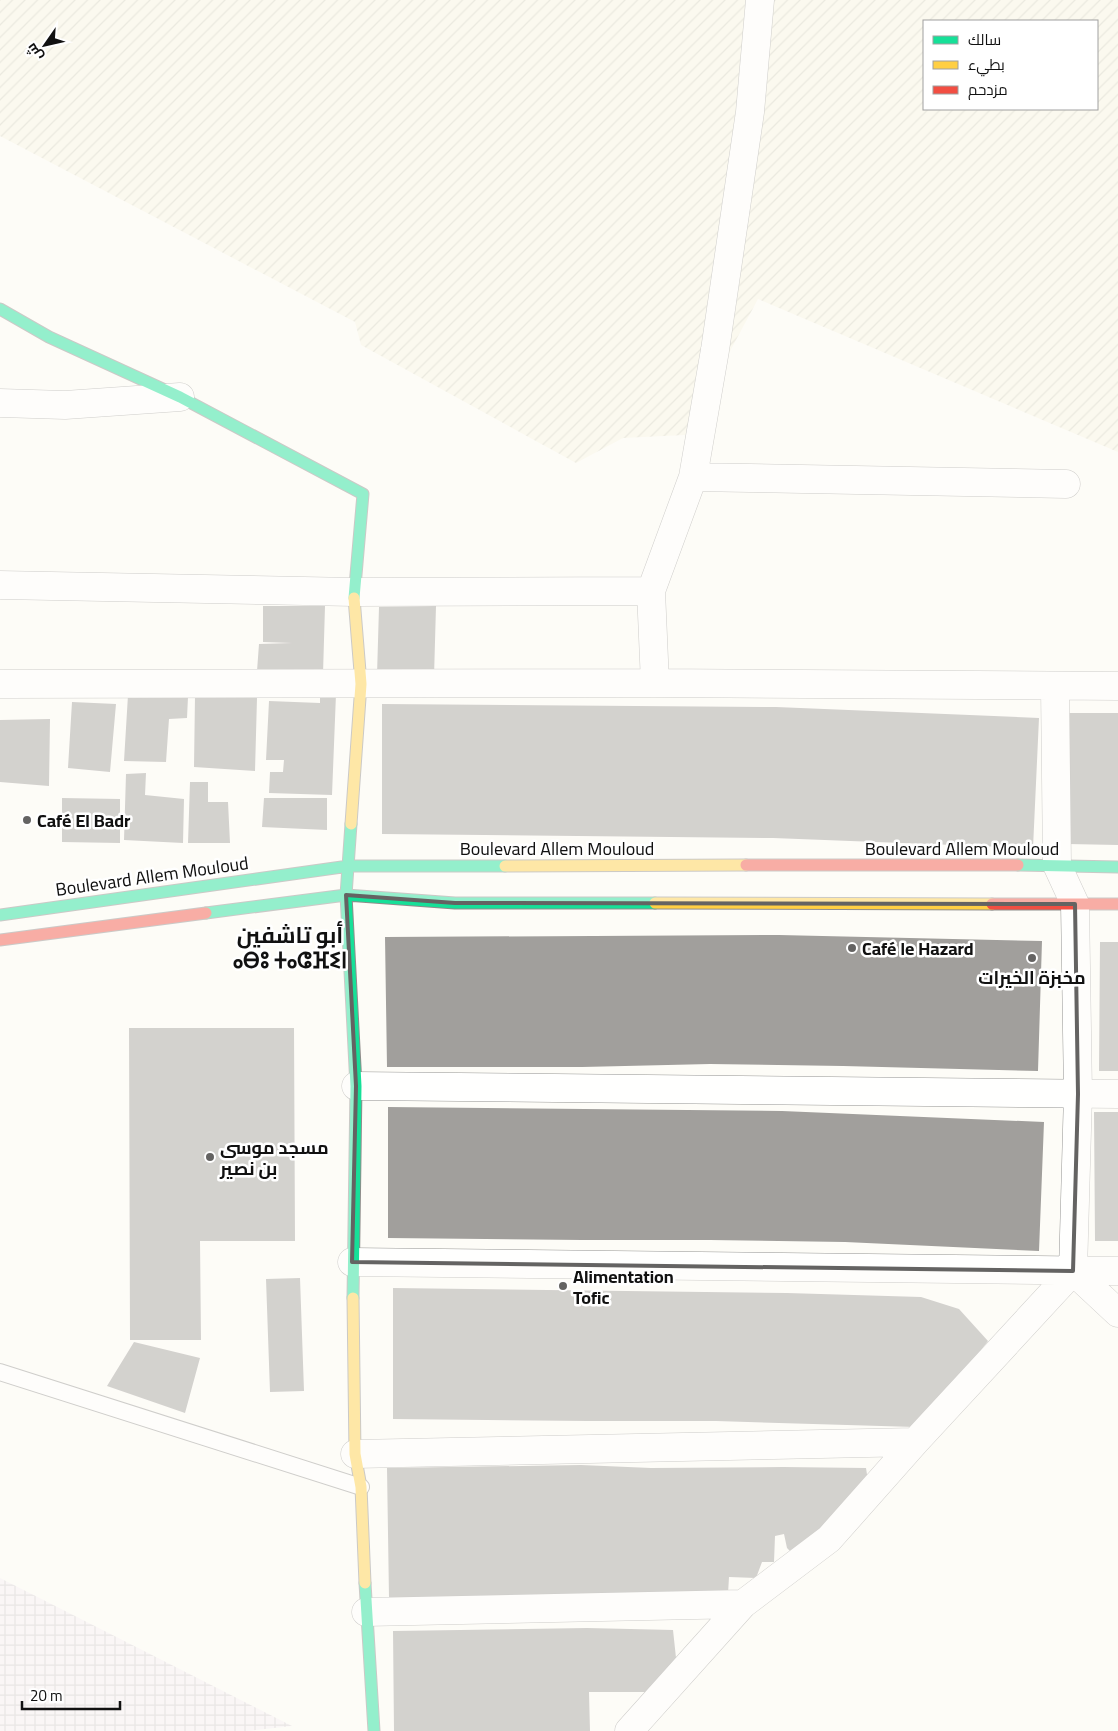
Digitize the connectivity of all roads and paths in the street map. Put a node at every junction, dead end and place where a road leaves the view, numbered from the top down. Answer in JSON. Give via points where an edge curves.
{"nodes":[{"id":1,"x":760,"y":0,"type":"edge"},
{"id":2,"x":0,"y":309,"type":"edge"},
{"id":3,"x":180,"y":397,"type":"junction"},
{"id":4,"x":0,"y":403,"type":"edge"},
{"id":5,"x":693,"y":477,"type":"junction"},
{"id":6,"x":1066,"y":484,"type":"dead end"},
{"id":7,"x":0,"y":584,"type":"edge"},
{"id":8,"x":652,"y":591,"type":"junction"},
{"id":9,"x":354,"y":592,"type":"junction"},
{"id":10,"x":655,"y":683,"type":"junction"},
{"id":11,"x":0,"y":684,"type":"edge"},
{"id":12,"x":361,"y":684,"type":"junction"},
{"id":13,"x":1118,"y":686,"type":"edge"},
{"id":14,"x":1055,"y":687,"type":"junction"},
{"id":15,"x":1057,"y":865,"type":"junction"},
{"id":16,"x":349,"y":866,"type":"junction"},
{"id":17,"x":1118,"y":867,"type":"edge"},
{"id":18,"x":346,"y":895,"type":"junction"},
{"id":19,"x":1075,"y":904,"type":"junction"},
{"id":20,"x":1118,"y":904,"type":"edge"},
{"id":21,"x":0,"y":915,"type":"edge"},
{"id":22,"x":0,"y":940,"type":"edge"},
{"id":23,"x":356,"y":1086,"type":"junction"},
{"id":24,"x":1078,"y":1094,"type":"junction"},
{"id":25,"x":1118,"y":1094,"type":"edge"},
{"id":26,"x":352,"y":1262,"type":"junction"},
{"id":27,"x":1073,"y":1271,"type":"junction"},
{"id":28,"x":1118,"y":1271,"type":"edge"},
{"id":29,"x":1118,"y":1313,"type":"edge"},
{"id":30,"x":0,"y":1372,"type":"edge"},
{"id":31,"x":915,"y":1442,"type":"junction"},
{"id":32,"x":355,"y":1454,"type":"junction"},
{"id":33,"x":361,"y":1487,"type":"junction"},
{"id":34,"x":743,"y":1604,"type":"junction"},
{"id":35,"x":366,"y":1612,"type":"junction"},
{"id":36,"x":374,"y":1731,"type":"edge"},
{"id":37,"x":629,"y":1731,"type":"edge"}],
"edges":[{"from":1,"to":5,"type":"street","via":[[750,112]]},
{"from":2,"to":3,"type":"main road","via":[[49,337]]},
{"from":3,"to":4,"type":"street","via":[[65,405]]},
{"from":3,"to":9,"type":"main road","via":[[363,494]]},
{"from":5,"to":6,"type":"street"},
{"from":5,"to":8,"type":"street"},
{"from":7,"to":9,"type":"street"},
{"from":8,"to":9,"type":"street"},
{"from":8,"to":10,"type":"street"},
{"from":9,"to":12,"type":"main road"},
{"from":10,"to":12,"type":"street"},
{"from":10,"to":14,"type":"street"},
{"from":11,"to":12,"type":"street"},
{"from":12,"to":16,"type":"main road"},
{"from":13,"to":14,"type":"street"},
{"from":14,"to":15,"type":"street"},
{"from":15,"to":16,"type":"main road","name":"Boulevard Allem Mouloud"},
{"from":15,"to":17,"type":"main road","name":"Boulevard Allem Mouloud"},
{"from":15,"to":19,"type":"street"},
{"from":16,"to":18,"type":"main road"},
{"from":16,"to":21,"type":"main road","name":"Boulevard Allem Mouloud"},
{"from":18,"to":19,"type":"main road","via":[[455,903]]},
{"from":18,"to":22,"type":"main road"},
{"from":18,"to":23,"type":"main road"},
{"from":19,"to":20,"type":"main road"},
{"from":19,"to":24,"type":"street"},
{"from":23,"to":24,"type":"street"},
{"from":23,"to":26,"type":"main road"},
{"from":24,"to":25,"type":"street"},
{"from":24,"to":27,"type":"street"},
{"from":26,"to":27,"type":"street"},
{"from":26,"to":32,"type":"main road"},
{"from":27,"to":28,"type":"street"},
{"from":27,"to":29,"type":"street"},
{"from":27,"to":31,"type":"street"},
{"from":30,"to":33,"type":"lane"},
{"from":31,"to":32,"type":"street"},
{"from":31,"to":34,"type":"street","via":[[829,1539]]},
{"from":32,"to":33,"type":"main road"},
{"from":33,"to":35,"type":"main road"},
{"from":34,"to":35,"type":"street"},
{"from":34,"to":37,"type":"street"},
{"from":35,"to":36,"type":"main road"}]}
